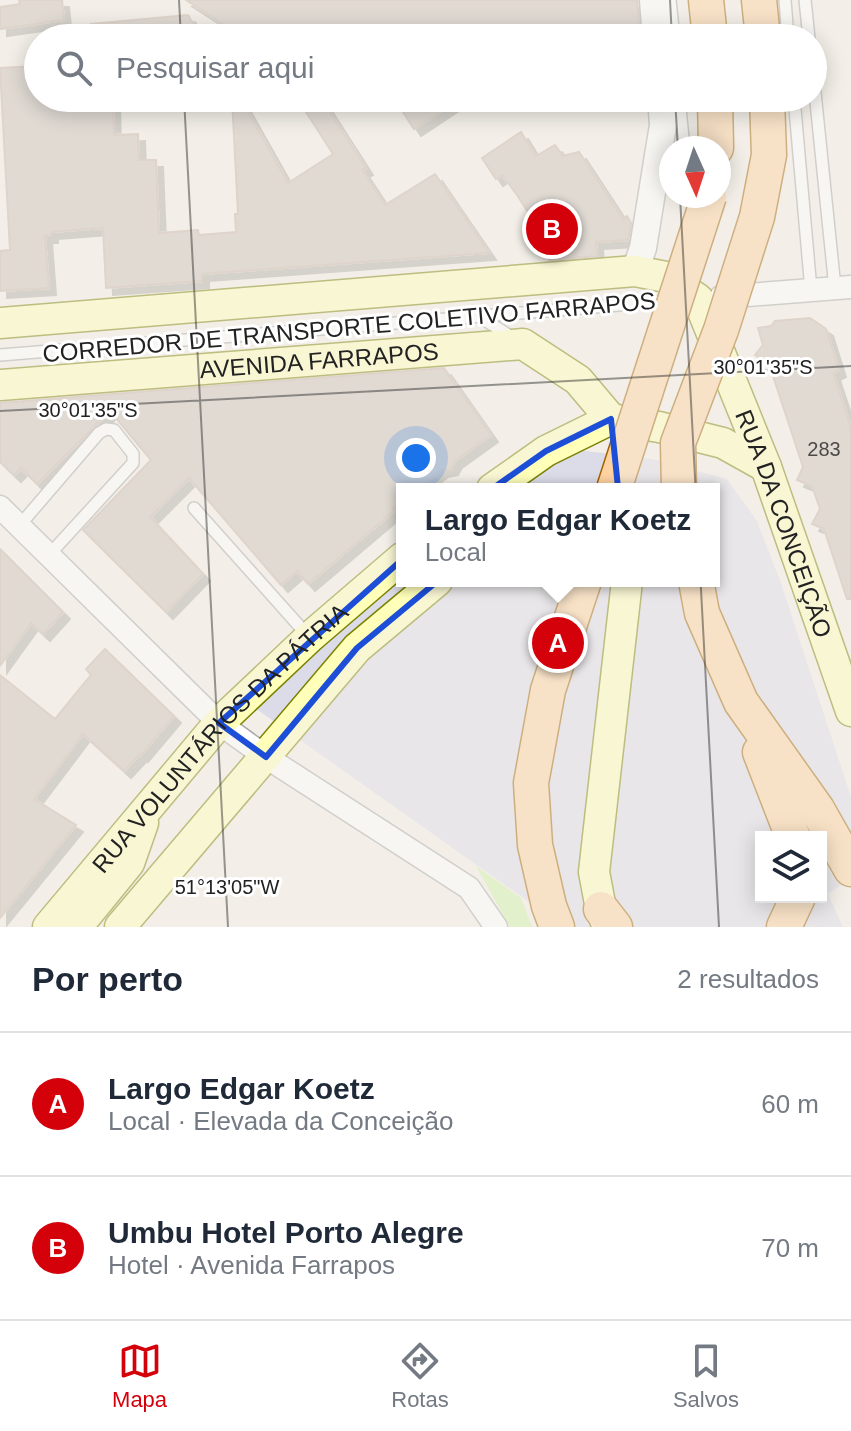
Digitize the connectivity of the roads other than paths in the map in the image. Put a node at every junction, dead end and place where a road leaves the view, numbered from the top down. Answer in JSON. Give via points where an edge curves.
{"nodes":[{"id":1,"x":653,"y":0,"type":"edge"},
{"id":2,"x":670,"y":0,"type":"edge"},
{"id":3,"x":706,"y":0,"type":"edge"},
{"id":4,"x":759,"y":0,"type":"edge"},
{"id":5,"x":785,"y":0,"type":"edge"},
{"id":6,"x":805,"y":0,"type":"edge"},
{"id":7,"x":655,"y":24,"type":"edge"},
{"id":8,"x":673,"y":24,"type":"edge"},
{"id":9,"x":709,"y":24,"type":"edge"},
{"id":10,"x":762,"y":24,"type":"edge"},
{"id":11,"x":787,"y":24,"type":"edge"},
{"id":12,"x":808,"y":24,"type":"edge"},
{"id":13,"x":662,"y":112,"type":"edge"},
{"id":14,"x":680,"y":112,"type":"edge"},
{"id":15,"x":715,"y":112,"type":"edge"},
{"id":16,"x":767,"y":112,"type":"edge"},
{"id":17,"x":795,"y":112,"type":"edge"},
{"id":18,"x":818,"y":112,"type":"edge"},
{"id":19,"x":683,"y":136,"type":"edge"},
{"id":20,"x":716,"y":136,"type":"edge"},
{"id":21,"x":698,"y":208,"type":"edge"},
{"id":22,"x":699,"y":208,"type":"edge"},
{"id":23,"x":635,"y":271,"type":"junction"},
{"id":24,"x":843,"y":287,"type":"edge"},
{"id":25,"x":811,"y":290,"type":"junction"},
{"id":26,"x":698,"y":299,"type":"junction"},
{"id":27,"x":476,"y":315,"type":"junction"},
{"id":28,"x":0,"y":323,"type":"edge"},
{"id":29,"x":523,"y":344,"type":"junction"},
{"id":30,"x":0,"y":355,"type":"edge"},
{"id":31,"x":0,"y":385,"type":"edge"},
{"id":32,"x":611,"y":419,"type":"junction"},
{"id":33,"x":766,"y":467,"type":"junction"},
{"id":34,"x":501,"y":483,"type":"edge"},
{"id":35,"x":616,"y":483,"type":"edge"},
{"id":36,"x":618,"y":483,"type":"edge"},
{"id":37,"x":679,"y":483,"type":"edge"},
{"id":38,"x":0,"y":507,"type":"edge"},
{"id":39,"x":194,"y":508,"type":"dead end"},
{"id":40,"x":19,"y":526,"type":"junction"},
{"id":41,"x":49,"y":555,"type":"junction"},
{"id":42,"x":396,"y":563,"type":"edge"},
{"id":43,"x":430,"y":587,"type":"edge"},
{"id":44,"x":582,"y":587,"type":"edge"},
{"id":45,"x":626,"y":587,"type":"edge"},
{"id":46,"x":697,"y":587,"type":"edge"},
{"id":47,"x":310,"y":637,"type":"junction"},
{"id":48,"x":851,"y":711,"type":"edge"},
{"id":49,"x":219,"y":723,"type":"junction"},
{"id":50,"x":266,"y":757,"type":"junction"},
{"id":51,"x":149,"y":806,"type":"junction"},
{"id":52,"x":798,"y":820,"type":"edge"},
{"id":53,"x":851,"y":869,"type":"edge"},
{"id":54,"x":795,"y":903,"type":"edge"},
{"id":55,"x":608,"y":921,"type":"edge"},
{"id":56,"x":48,"y":927,"type":"edge"},
{"id":57,"x":77,"y":927,"type":"edge"},
{"id":58,"x":120,"y":927,"type":"edge"},
{"id":59,"x":496,"y":927,"type":"edge"},
{"id":60,"x":557,"y":927,"type":"edge"},
{"id":61,"x":784,"y":927,"type":"edge"}],
"edges":[{"from":1,"to":7,"type":"street"},
{"from":2,"to":8,"type":"lane"},
{"from":3,"to":9,"type":"main road"},
{"from":4,"to":10,"type":"main road"},
{"from":5,"to":11,"type":"lane"},
{"from":6,"to":12,"type":"lane"},
{"from":13,"to":23,"type":"street","via":[[643,248]]},
{"from":14,"to":19,"type":"lane"},
{"from":15,"to":20,"type":"main road"},
{"from":16,"to":37,"type":"main road","bridge":true,"via":[[769,155],[757,217],[678,443]]},
{"from":17,"to":25,"type":"lane"},
{"from":18,"to":24,"type":"lane"},
{"from":21,"to":36,"type":"main road","bridge":true},
{"from":22,"to":26,"type":"lane"},
{"from":23,"to":26,"type":"main road","via":[[666,277]]},
{"from":23,"to":28,"type":"main road"},
{"from":24,"to":25,"type":"street"},
{"from":25,"to":26,"type":"street"},
{"from":26,"to":27,"type":"lane","name":"CORREDOR DE TRANSPORTE COLETIVO FARRAPOS"},
{"from":26,"to":33,"type":"main road","name":"RUA DA CONCEIÇÃO"},
{"from":27,"to":29,"type":"lane"},
{"from":27,"to":30,"type":"lane","name":"CORREDOR DE TRANSPORTE COLETIVO FARRAPOS"},
{"from":29,"to":31,"type":"main road","name":"AVENIDA FARRAPOS"},
{"from":29,"to":32,"type":"main road","via":[[578,380]]},
{"from":32,"to":33,"type":"main road","via":[[723,443]]},
{"from":32,"to":34,"type":"main road","via":[[546,451]]},
{"from":32,"to":35,"type":"main road"},
{"from":33,"to":48,"type":"main road","name":"RUA DA CONCEIÇÃO"},
{"from":38,"to":40,"type":"street"},
{"from":39,"to":47,"type":"lane"},
{"from":40,"to":41,"type":"street"},
{"from":40,"to":41,"type":"lane","via":[[99,433],[114,430],[133,454],[133,463]]},
{"from":41,"to":49,"type":"street"},
{"from":42,"to":47,"type":"main road","name":"RUA VOLUNTÁRIOS DA PÁTRIA"},
{"from":43,"to":50,"type":"main road","name":"RUA VOLUNTÁRIOS DA PÁTRIA","via":[[357,648]]},
{"from":44,"to":60,"type":"main road","via":[[548,690],[531,783],[535,845]]},
{"from":45,"to":55,"type":"main road","via":[[594,872]]},
{"from":46,"to":52,"type":"main road","via":[[702,613]]},
{"from":47,"to":49,"type":"main road","name":"RUA VOLUNTÁRIOS DA PÁTRIA"},
{"from":49,"to":50,"type":"street"},
{"from":49,"to":51,"type":"main road","name":"RUA VOLUNTÁRIOS DA PÁTRIA"},
{"from":50,"to":58,"type":"main road","name":"RUA VOLUNTÁRIOS DA PÁTRIA"},
{"from":50,"to":59,"type":"street","via":[[469,888]]},
{"from":51,"to":56,"type":"main road","name":"RUA VOLUNTÁRIOS DA PÁTRIA"},
{"from":51,"to":57,"type":"main road","via":[[129,863]]},
{"from":52,"to":53,"type":"main road"},
{"from":54,"to":61,"type":"main road"}]}
